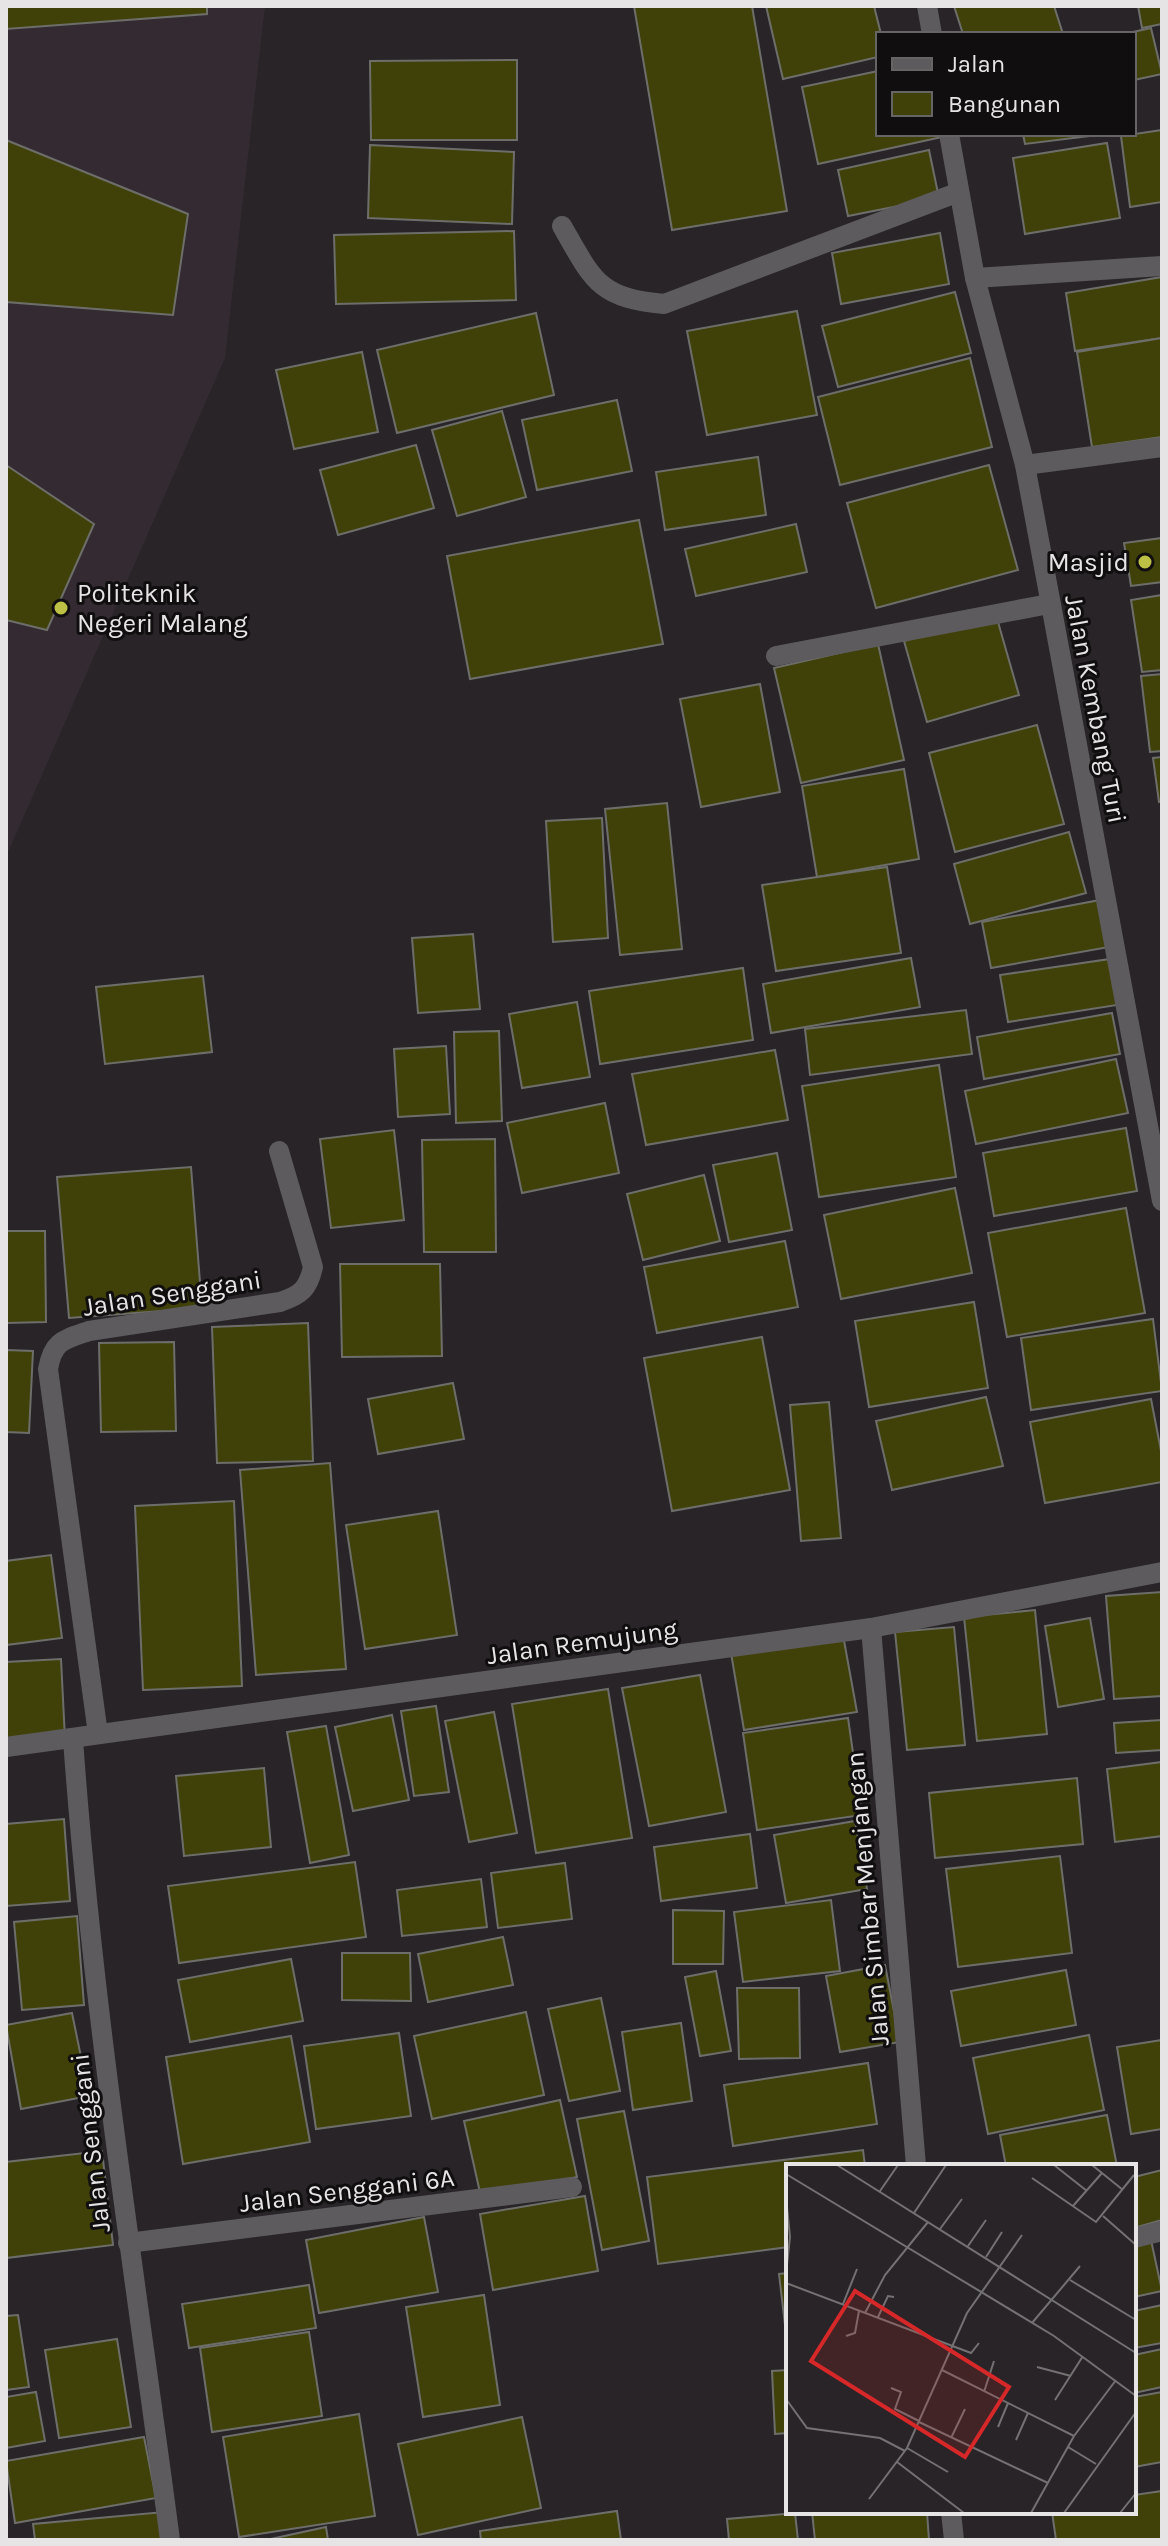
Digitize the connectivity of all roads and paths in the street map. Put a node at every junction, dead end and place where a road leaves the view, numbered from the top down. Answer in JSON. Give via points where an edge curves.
{"nodes":[{"id":1,"x":927,"y":6,"type":"edge"},
{"id":2,"x":932,"y":32,"type":"edge"},
{"id":3,"x":949,"y":136,"type":"edge"},
{"id":4,"x":959,"y":192,"type":"junction"},
{"id":5,"x":562,"y":226,"type":"dead end"},
{"id":6,"x":1162,"y":266,"type":"edge"},
{"id":7,"x":975,"y":278,"type":"junction"},
{"id":8,"x":1162,"y":447,"type":"edge"},
{"id":9,"x":1025,"y":465,"type":"junction"},
{"id":10,"x":1049,"y":604,"type":"junction"},
{"id":11,"x":776,"y":656,"type":"dead end"},
{"id":12,"x":279,"y":1151,"type":"dead end"},
{"id":13,"x":1162,"y":1201,"type":"edge"},
{"id":14,"x":1162,"y":1572,"type":"edge"},
{"id":15,"x":871,"y":1628,"type":"junction"},
{"id":16,"x":98,"y":1734,"type":"junction"},
{"id":17,"x":73,"y":1739,"type":"junction"},
{"id":18,"x":6,"y":1747,"type":"edge"},
{"id":19,"x":916,"y":2164,"type":"edge"},
{"id":20,"x":572,"y":2187,"type":"dead end"},
{"id":21,"x":1162,"y":2231,"type":"edge"},
{"id":22,"x":1136,"y":2238,"type":"edge"},
{"id":23,"x":128,"y":2243,"type":"junction"},
{"id":24,"x":951,"y":2514,"type":"edge"},
{"id":25,"x":170,"y":2540,"type":"edge"},
{"id":26,"x":954,"y":2540,"type":"edge"}],
"edges":[{"from":1,"to":2,"type":"street"},
{"from":3,"to":4,"type":"street","name":"Jalan Kembang Turi"},
{"from":4,"to":5,"type":"street","via":[[664,304],[627,301],[594,280]]},
{"from":4,"to":7,"type":"street","name":"Jalan Kembang Turi"},
{"from":6,"to":7,"type":"street"},
{"from":7,"to":9,"type":"street","name":"Jalan Kembang Turi"},
{"from":8,"to":9,"type":"street"},
{"from":9,"to":10,"type":"street","name":"Jalan Kembang Turi"},
{"from":10,"to":11,"type":"street"},
{"from":10,"to":13,"type":"street","name":"Jalan Kembang Turi"},
{"from":12,"to":16,"type":"street","name":"Jalan Senggani","via":[[313,1267],[309,1284],[299,1295],[89,1331],[64,1339],[52,1350],[48,1369]]},
{"from":14,"to":15,"type":"street","name":"Jalan Remujung"},
{"from":15,"to":16,"type":"street","name":"Jalan Remujung"},
{"from":15,"to":19,"type":"street","name":"Jalan Simbar Menjangan"},
{"from":16,"to":17,"type":"street","name":"Jalan Remujung"},
{"from":17,"to":18,"type":"street","name":"Jalan Remujung"},
{"from":17,"to":23,"type":"street","name":"Jalan Senggani","via":[[79,1833]]},
{"from":20,"to":23,"type":"street","name":"Jalan Senggani 6A"},
{"from":21,"to":22,"type":"street"},
{"from":23,"to":25,"type":"street","name":"Jalan Senggani"},
{"from":24,"to":26,"type":"street"}]}
